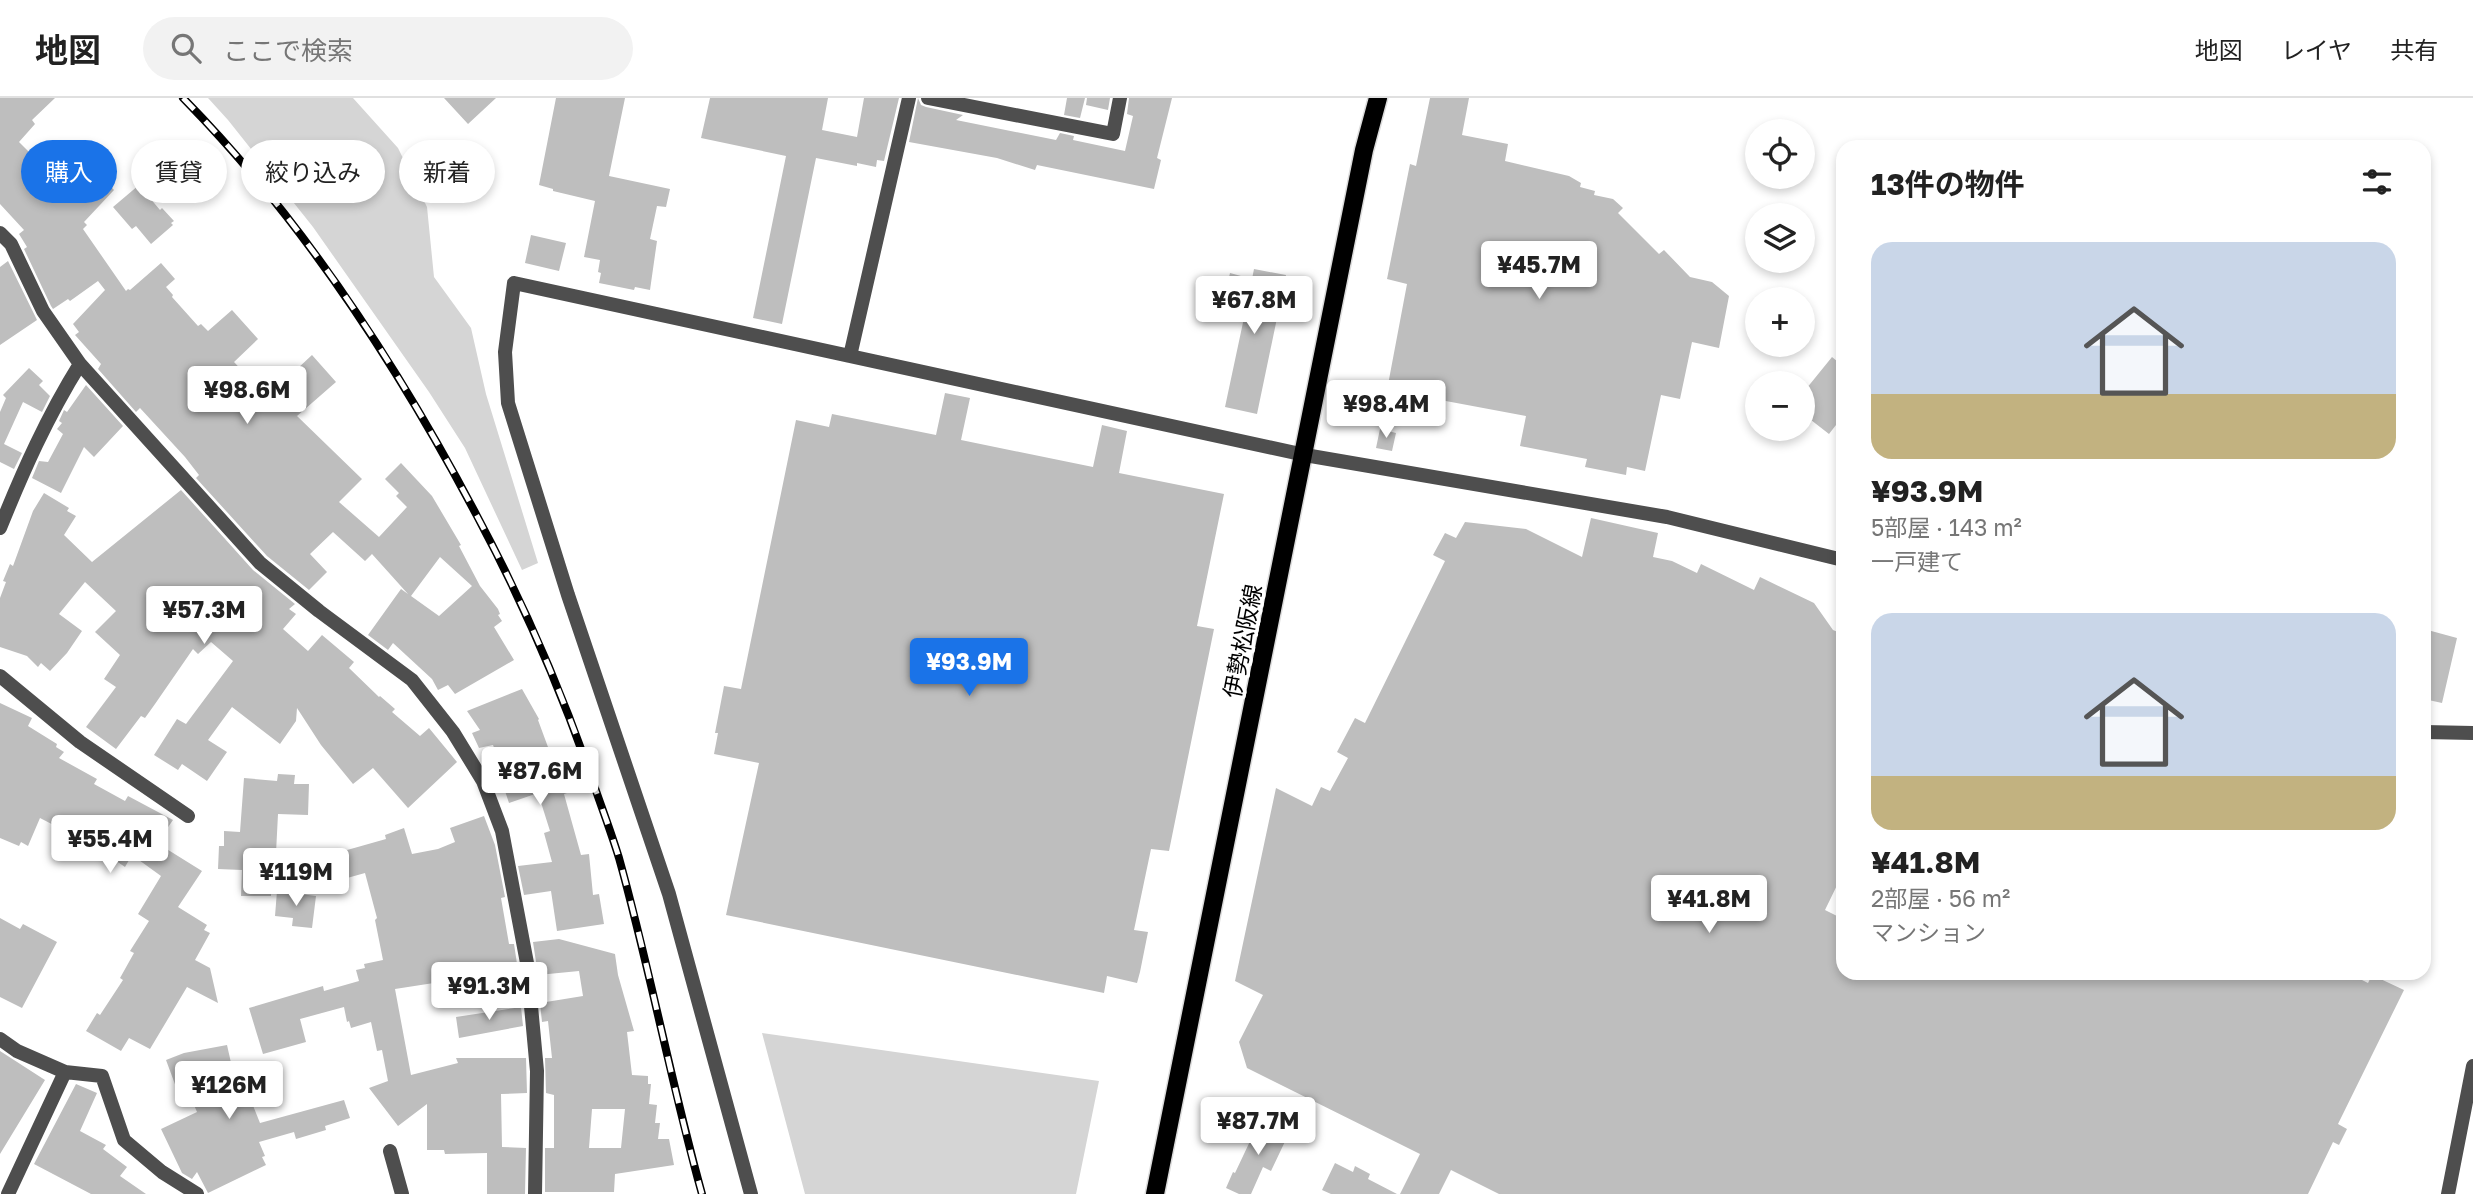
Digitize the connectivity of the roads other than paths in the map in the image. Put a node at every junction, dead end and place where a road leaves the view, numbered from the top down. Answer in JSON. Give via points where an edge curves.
{"nodes":[{"id":1,"x":909,"y":98,"type":"edge"},
{"id":2,"x":928,"y":98,"type":"edge"},
{"id":3,"x":1120,"y":98,"type":"edge"},
{"id":4,"x":1378,"y":98,"type":"edge"},
{"id":5,"x":0,"y":233,"type":"edge"},
{"id":6,"x":850,"y":356,"type":"junction"},
{"id":7,"x":80,"y":364,"type":"junction"},
{"id":8,"x":1305,"y":454,"type":"junction"},
{"id":9,"x":0,"y":528,"type":"edge"},
{"id":10,"x":1836,"y":558,"type":"edge"},
{"id":11,"x":0,"y":676,"type":"edge"},
{"id":12,"x":2431,"y":732,"type":"edge"},
{"id":13,"x":2473,"y":733,"type":"edge"},
{"id":14,"x":188,"y":816,"type":"dead end"},
{"id":15,"x":0,"y":1039,"type":"edge"},
{"id":16,"x":2473,"y":1066,"type":"edge"},
{"id":17,"x":65,"y":1072,"type":"junction"},
{"id":18,"x":390,"y":1151,"type":"dead end"},
{"id":19,"x":8,"y":1194,"type":"edge"},
{"id":20,"x":197,"y":1194,"type":"edge"},
{"id":21,"x":402,"y":1194,"type":"edge"},
{"id":22,"x":535,"y":1194,"type":"edge"},
{"id":23,"x":751,"y":1194,"type":"edge"},
{"id":24,"x":1155,"y":1194,"type":"edge"},
{"id":25,"x":2448,"y":1194,"type":"edge"}],
"edges":[{"from":1,"to":6,"type":"street"},
{"from":2,"to":3,"type":"street","via":[[1112,134]]},
{"from":4,"to":8,"type":"main road","name":"伊勢松阪線"},
{"from":5,"to":7,"type":"street","via":[[11,244],[43,311]]},
{"from":6,"to":8,"type":"street"},
{"from":6,"to":23,"type":"street","via":[[514,284],[505,352],[508,402],[669,894]]},
{"from":7,"to":9,"type":"street","via":[[52,409]]},
{"from":7,"to":22,"type":"street","via":[[260,563],[412,680],[453,732],[483,781],[502,831],[527,963],[537,1071]]},
{"from":8,"to":10,"type":"street","via":[[1667,517]]},
{"from":8,"to":24,"type":"main road","name":"伊勢松阪線"},
{"from":11,"to":14,"type":"street","via":[[80,741]]},
{"from":12,"to":13,"type":"street"},
{"from":15,"to":17,"type":"street"},
{"from":16,"to":25,"type":"street"},
{"from":17,"to":19,"type":"street"},
{"from":17,"to":20,"type":"street","via":[[102,1076],[124,1140]]},
{"from":18,"to":21,"type":"street"}]}
